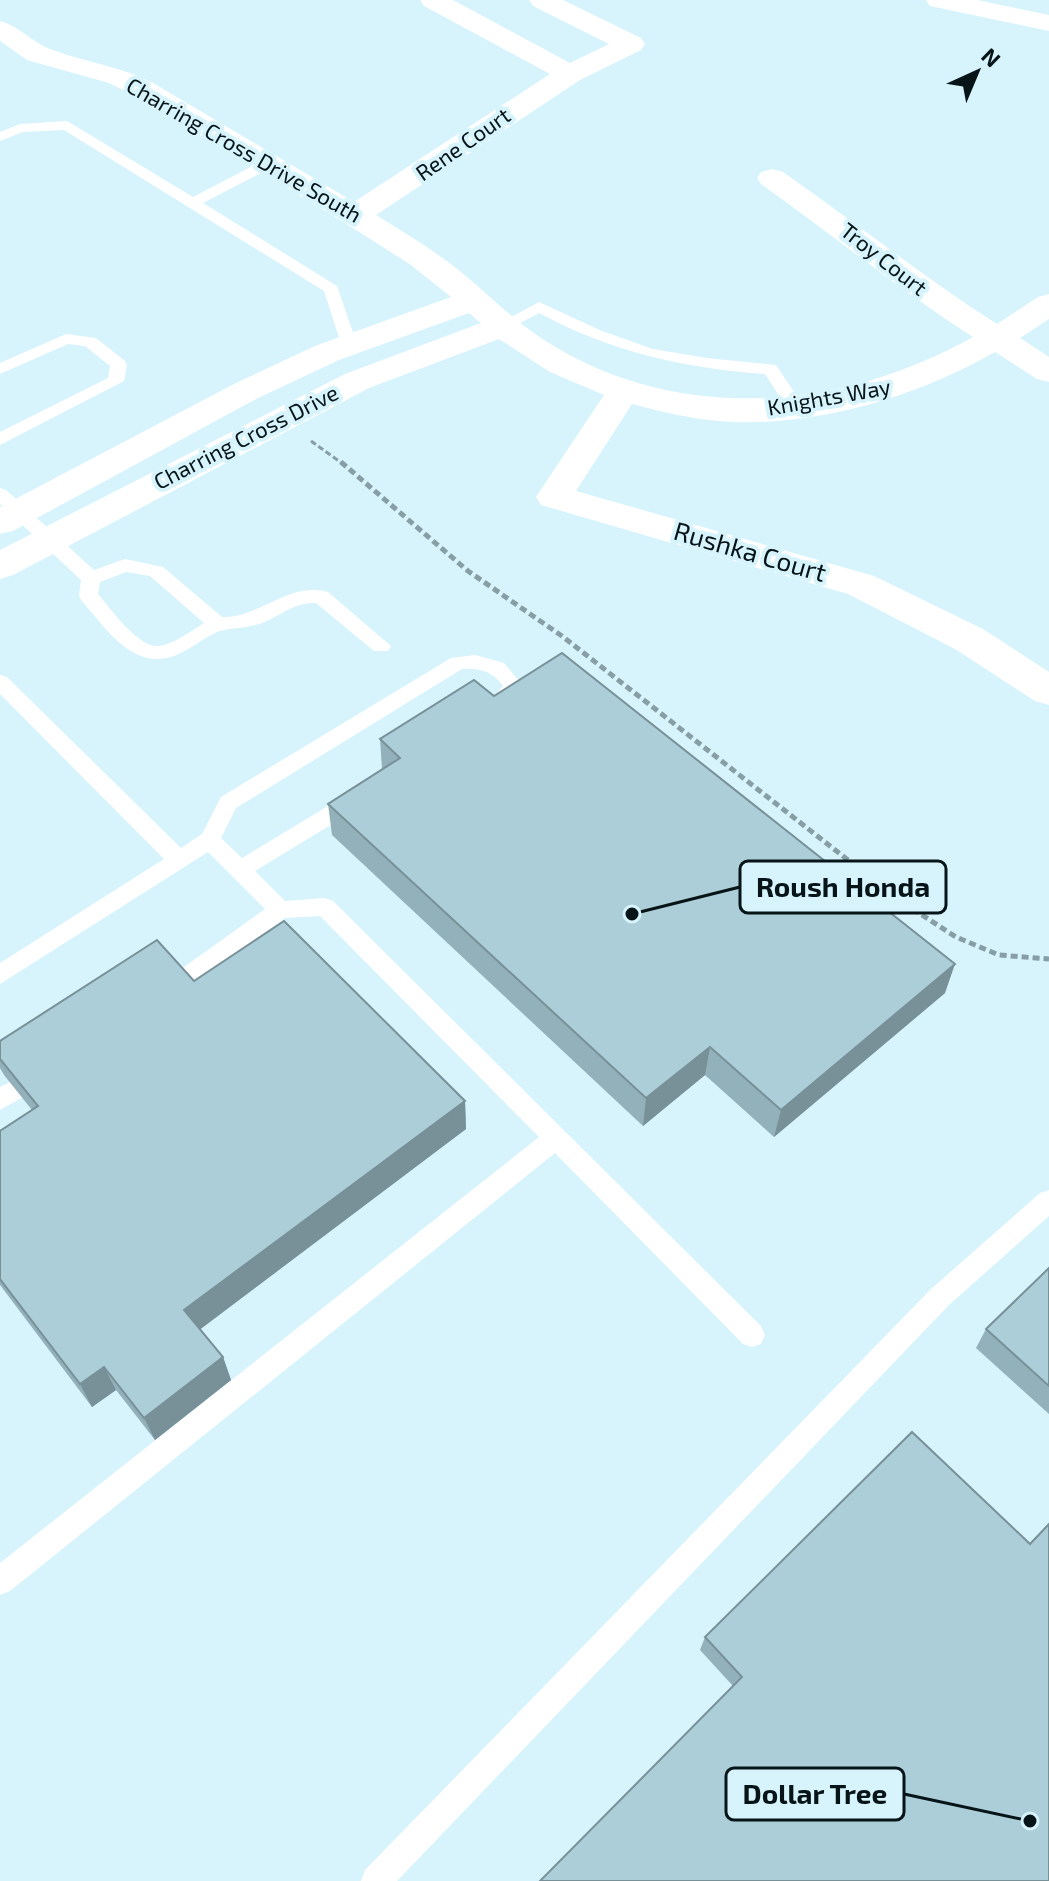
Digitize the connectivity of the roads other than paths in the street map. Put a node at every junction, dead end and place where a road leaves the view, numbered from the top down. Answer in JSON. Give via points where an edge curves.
{"nodes":[{"id":1,"x":433,"y":0,"type":"edge"},
{"id":2,"x":542,"y":0,"type":"edge"},
{"id":3,"x":939,"y":0,"type":"edge"},
{"id":4,"x":1049,"y":23,"type":"edge"},
{"id":5,"x":0,"y":29,"type":"edge"},
{"id":6,"x":570,"y":74,"type":"junction"},
{"id":7,"x":0,"y":137,"type":"edge"},
{"id":8,"x":269,"y":163,"type":"junction"},
{"id":9,"x":772,"y":178,"type":"dead end"},
{"id":10,"x":192,"y":203,"type":"junction"},
{"id":11,"x":356,"y":214,"type":"junction"},
{"id":12,"x":473,"y":300,"type":"junction"},
{"id":13,"x":1049,"y":304,"type":"edge"},
{"id":14,"x":501,"y":327,"type":"junction"},
{"id":15,"x":997,"y":340,"type":"junction"},
{"id":16,"x":349,"y":344,"type":"junction"},
{"id":17,"x":0,"y":369,"type":"edge"},
{"id":18,"x":1049,"y":372,"type":"edge"},
{"id":19,"x":624,"y":390,"type":"junction"},
{"id":20,"x":795,"y":407,"type":"junction"},
{"id":21,"x":0,"y":439,"type":"edge"},
{"id":22,"x":7,"y":509,"type":"edge"},
{"id":23,"x":51,"y":539,"type":"junction"},
{"id":24,"x":0,"y":566,"type":"edge"},
{"id":25,"x":91,"y":578,"type":"junction"},
{"id":26,"x":217,"y":624,"type":"junction"},
{"id":27,"x":381,"y":646,"type":"dead end"},
{"id":28,"x":0,"y":682,"type":"edge"},
{"id":29,"x":1049,"y":691,"type":"edge"},
{"id":30,"x":482,"y":717,"type":"edge"},
{"id":31,"x":377,"y":786,"type":"edge"},
{"id":32,"x":210,"y":840,"type":"junction"},
{"id":33,"x":179,"y":860,"type":"junction"},
{"id":34,"x":240,"y":870,"type":"junction"},
{"id":35,"x":280,"y":910,"type":"junction"},
{"id":36,"x":0,"y":975,"type":"edge"},
{"id":37,"x":178,"y":984,"type":"edge"},
{"id":38,"x":555,"y":1139,"type":"junction"},
{"id":39,"x":1049,"y":1201,"type":"edge"},
{"id":40,"x":752,"y":1335,"type":"dead end"},
{"id":41,"x":0,"y":1581,"type":"edge"},
{"id":42,"x":376,"y":1881,"type":"edge"}],
"edges":[{"from":1,"to":6,"type":"street"},
{"from":2,"to":6,"type":"street","name":"Rene Court","via":[[631,44]]},
{"from":3,"to":4,"type":"street"},
{"from":5,"to":8,"type":"street","name":"Charring Cross Drive South","via":[[37,54],[119,77]]},
{"from":6,"to":11,"type":"street","name":"Rene Court"},
{"from":7,"to":10,"type":"lane","via":[[20,128],[67,125]]},
{"from":8,"to":10,"type":"lane"},
{"from":8,"to":11,"type":"street","name":"Charring Cross Drive South"},
{"from":9,"to":15,"type":"street","name":"Troy Court"},
{"from":10,"to":16,"type":"lane","via":[[331,289]]},
{"from":11,"to":12,"type":"street","name":"Charring Cross Drive South","via":[[447,275]]},
{"from":12,"to":14,"type":"street","name":"Knights Way"},
{"from":12,"to":16,"type":"street","name":"Charring Cross Drive"},
{"from":13,"to":15,"type":"street","name":"Knights Way"},
{"from":14,"to":19,"type":"street","name":"Knights Way","via":[[596,382]]},
{"from":14,"to":20,"type":"lane","via":[[539,307],[579,330],[641,353],[704,365],[770,369]]},
{"from":14,"to":23,"type":"street","name":"Charring Cross Drive","via":[[357,381]]},
{"from":15,"to":18,"type":"street","name":"Troy Court"},
{"from":15,"to":20,"type":"street","name":"Knights Way","via":[[900,384]]},
{"from":16,"to":22,"type":"street","name":"Charring Cross Drive"},
{"from":17,"to":21,"type":"lane","via":[[66,339],[90,342],[119,365],[116,381]]},
{"from":19,"to":20,"type":"street","name":"Knights Way","via":[[693,408]]},
{"from":19,"to":29,"type":"street","name":"Rushka Court","via":[[554,497],[861,585],[969,639]]},
{"from":22,"to":23,"type":"lane"},
{"from":23,"to":24,"type":"street","name":"Charring Cross Drive"},
{"from":23,"to":25,"type":"lane"},
{"from":25,"to":26,"type":"lane","via":[[125,565],[156,571]]},
{"from":25,"to":26,"type":"lane","via":[[88,595],[146,652],[160,653]]},
{"from":26,"to":27,"type":"lane","via":[[253,620],[297,596],[311,595],[321,597]]},
{"from":28,"to":33,"type":"lane"},
{"from":30,"to":32,"type":"lane","via":[[514,687],[495,666],[476,659],[458,663],[228,803]]},
{"from":31,"to":34,"type":"lane"},
{"from":32,"to":33,"type":"lane"},
{"from":32,"to":34,"type":"lane"},
{"from":33,"to":36,"type":"lane"},
{"from":34,"to":35,"type":"lane"},
{"from":35,"to":37,"type":"lane"},
{"from":35,"to":38,"type":"lane","via":[[325,907]]},
{"from":38,"to":40,"type":"lane"},
{"from":38,"to":41,"type":"lane"},
{"from":39,"to":42,"type":"lane","via":[[940,1297]]}]}
